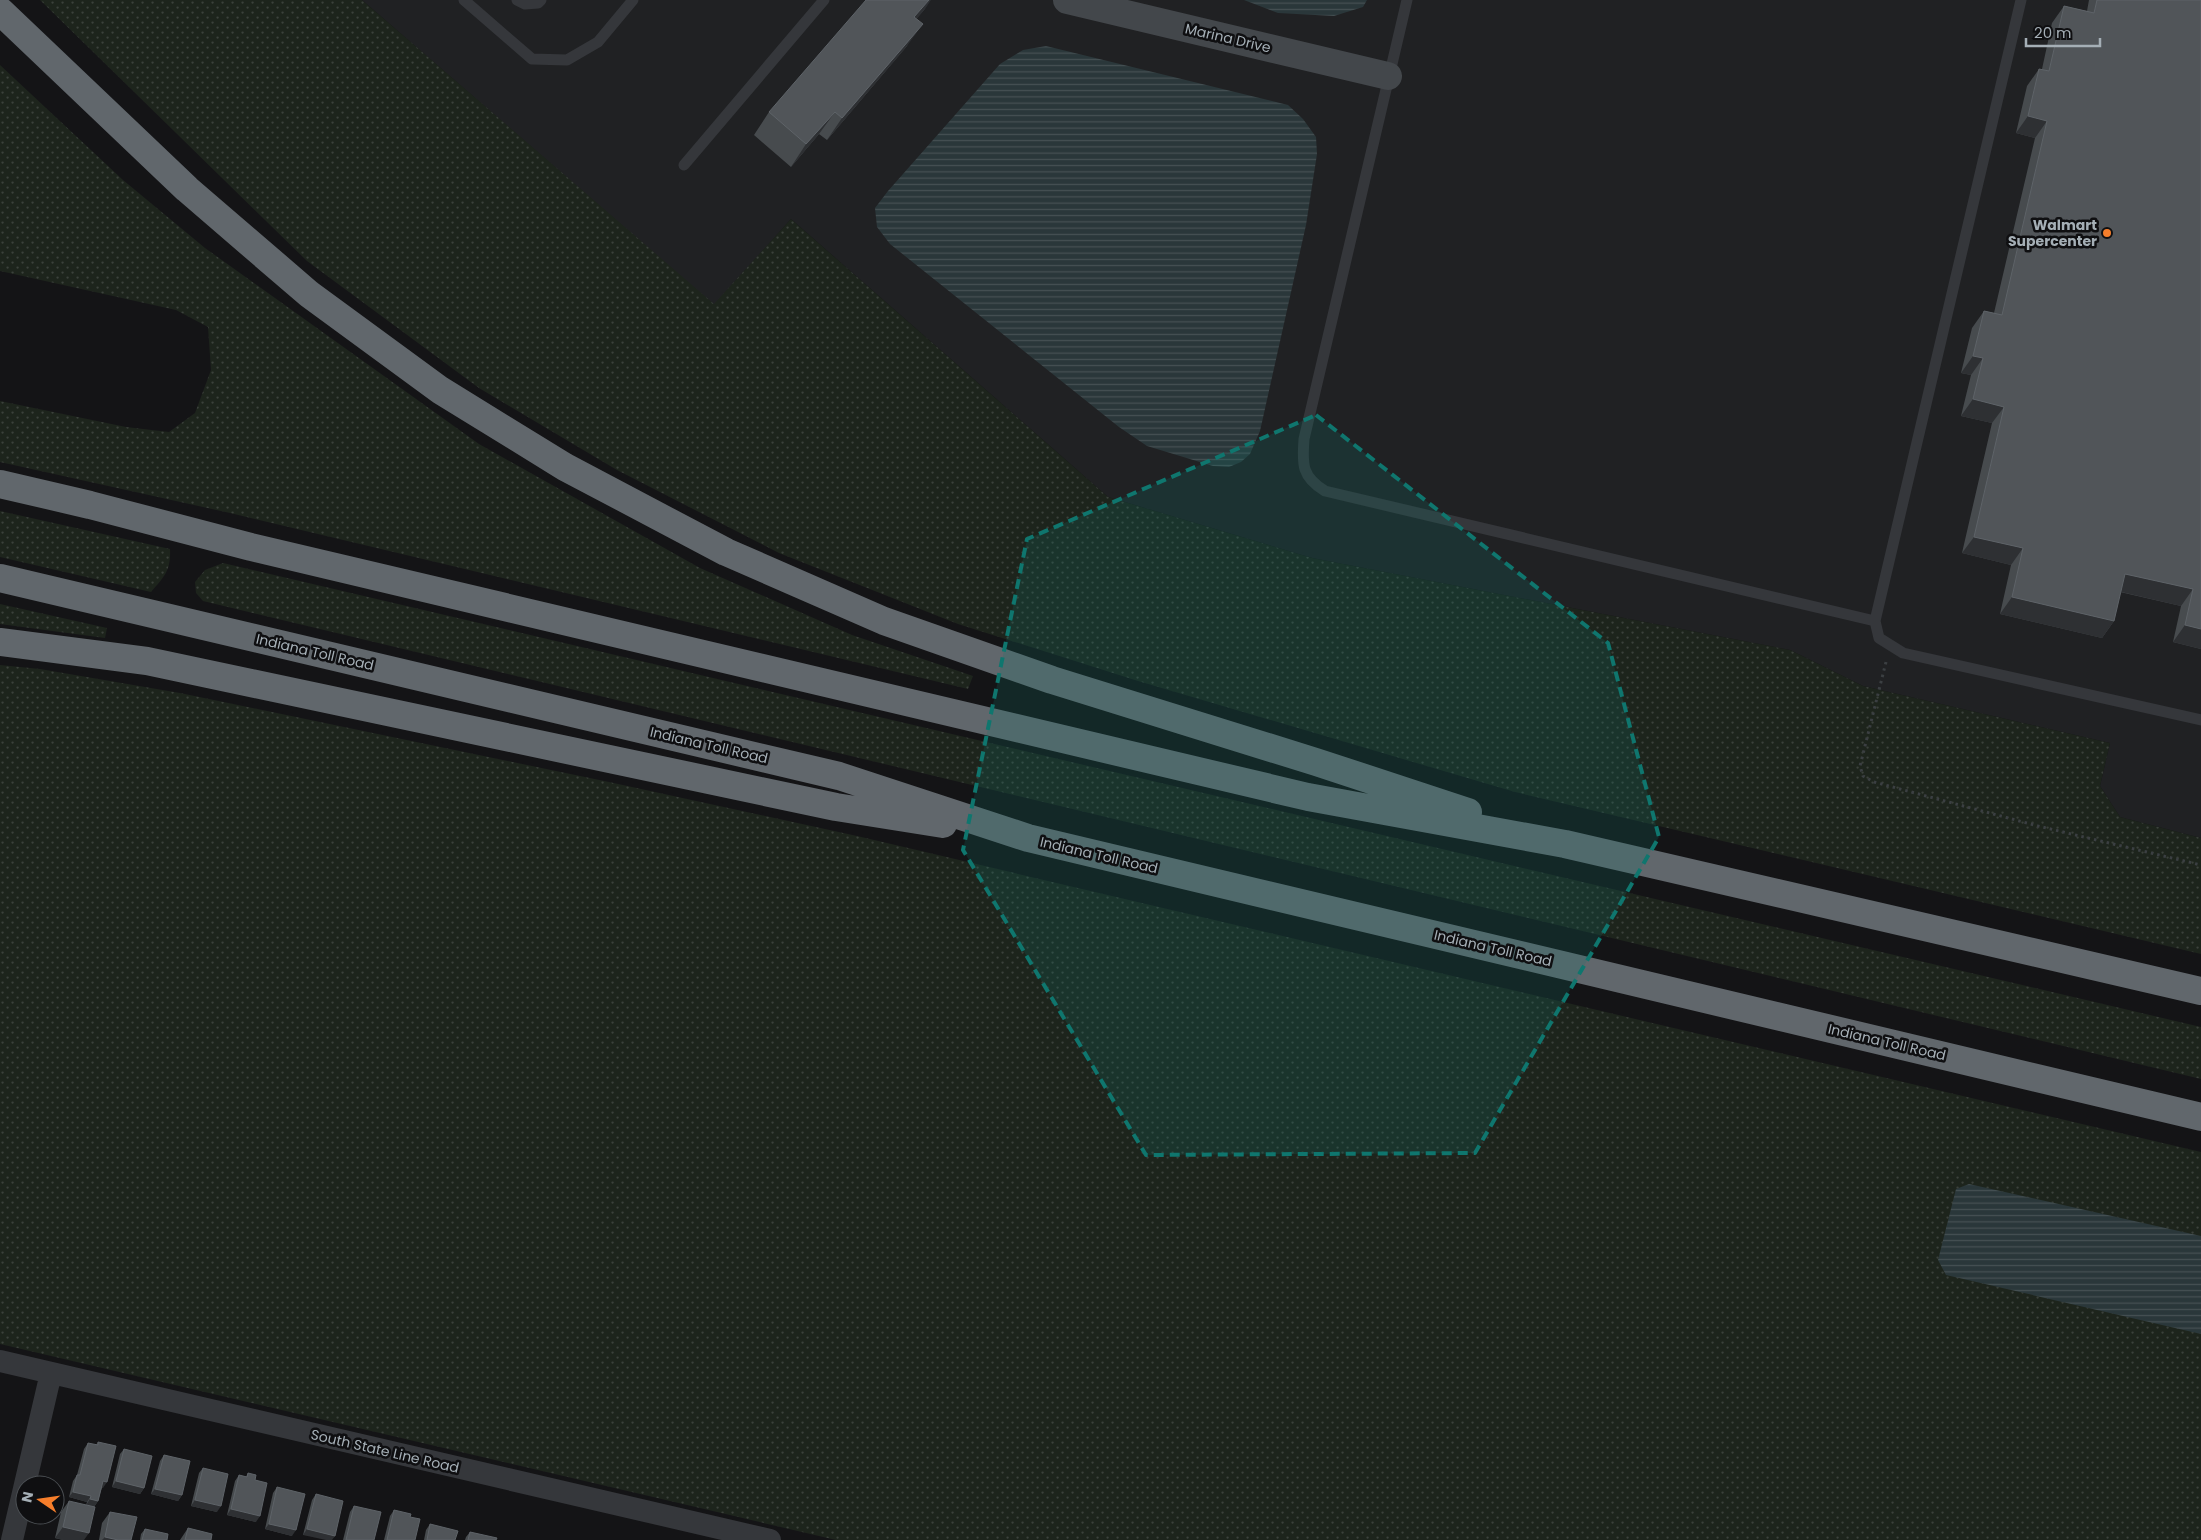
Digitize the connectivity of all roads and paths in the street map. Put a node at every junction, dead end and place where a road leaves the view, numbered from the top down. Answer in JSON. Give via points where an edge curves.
{"nodes":[{"id":1,"x":464,"y":0,"type":"edge"},
{"id":2,"x":517,"y":0,"type":"edge"},
{"id":3,"x":541,"y":0,"type":"edge"},
{"id":4,"x":633,"y":0,"type":"edge"},
{"id":5,"x":824,"y":0,"type":"edge"},
{"id":6,"x":1067,"y":0,"type":"edge"},
{"id":7,"x":1406,"y":0,"type":"edge"},
{"id":8,"x":2021,"y":0,"type":"edge"},
{"id":9,"x":0,"y":11,"type":"edge"},
{"id":10,"x":1388,"y":76,"type":"junction"},
{"id":11,"x":684,"y":165,"type":"dead end"},
{"id":12,"x":0,"y":484,"type":"edge"},
{"id":13,"x":0,"y":578,"type":"edge"},
{"id":14,"x":1874,"y":621,"type":"junction"},
{"id":15,"x":0,"y":642,"type":"edge"},
{"id":16,"x":1892,"y":646,"type":"junction"},
{"id":17,"x":2201,"y":720,"type":"edge"},
{"id":18,"x":1028,"y":838,"type":"junction"},
{"id":19,"x":1565,"y":844,"type":"junction"},
{"id":20,"x":2201,"y":865,"type":"edge"},
{"id":21,"x":2201,"y":992,"type":"edge"},
{"id":22,"x":2201,"y":1117,"type":"edge"},
{"id":23,"x":0,"y":1361,"type":"edge"},
{"id":24,"x":51,"y":1373,"type":"junction"},
{"id":25,"x":0,"y":1538,"type":"edge"},
{"id":26,"x":8,"y":1540,"type":"edge"},
{"id":27,"x":12,"y":1540,"type":"edge"},
{"id":28,"x":770,"y":1540,"type":"edge"}],
"edges":[{"from":1,"to":4,"type":"lane","via":[[532,59],[567,60],[598,42]]},
{"from":2,"to":3,"type":"lane","via":[[525,4]]},
{"from":5,"to":11,"type":"lane"},
{"from":6,"to":10,"type":"street","name":"Marina Drive"},
{"from":7,"to":10,"type":"lane"},
{"from":8,"to":14,"type":"lane"},
{"from":9,"to":19,"type":"highway","via":[[187,190],[309,294],[457,400],[565,467],[726,552],[884,621],[1043,676]]},
{"from":10,"to":14,"type":"lane","via":[[1304,439],[1305,472],[1312,483],[1325,492]]},
{"from":12,"to":19,"type":"highway","via":[[251,547],[1308,797]]},
{"from":13,"to":18,"type":"highway","name":"Indiana Toll Road","via":[[839,776]]},
{"from":14,"to":16,"type":"lane","via":[[1879,638]]},
{"from":15,"to":18,"type":"highway","via":[[147,661],[836,807]]},
{"from":16,"to":17,"type":"lane","via":[[1903,653]]},
{"from":16,"to":20,"type":"path","via":[[1882,671],[1860,766],[1863,776],[1874,782],[2029,824]]},
{"from":18,"to":22,"type":"highway","name":"Indiana Toll Road"},
{"from":19,"to":21,"type":"highway"},
{"from":23,"to":24,"type":"street","name":"South State Line Road"},
{"from":24,"to":27,"type":"street"},
{"from":24,"to":28,"type":"street","name":"South State Line Road"},
{"from":25,"to":26,"type":"lane"}]}
